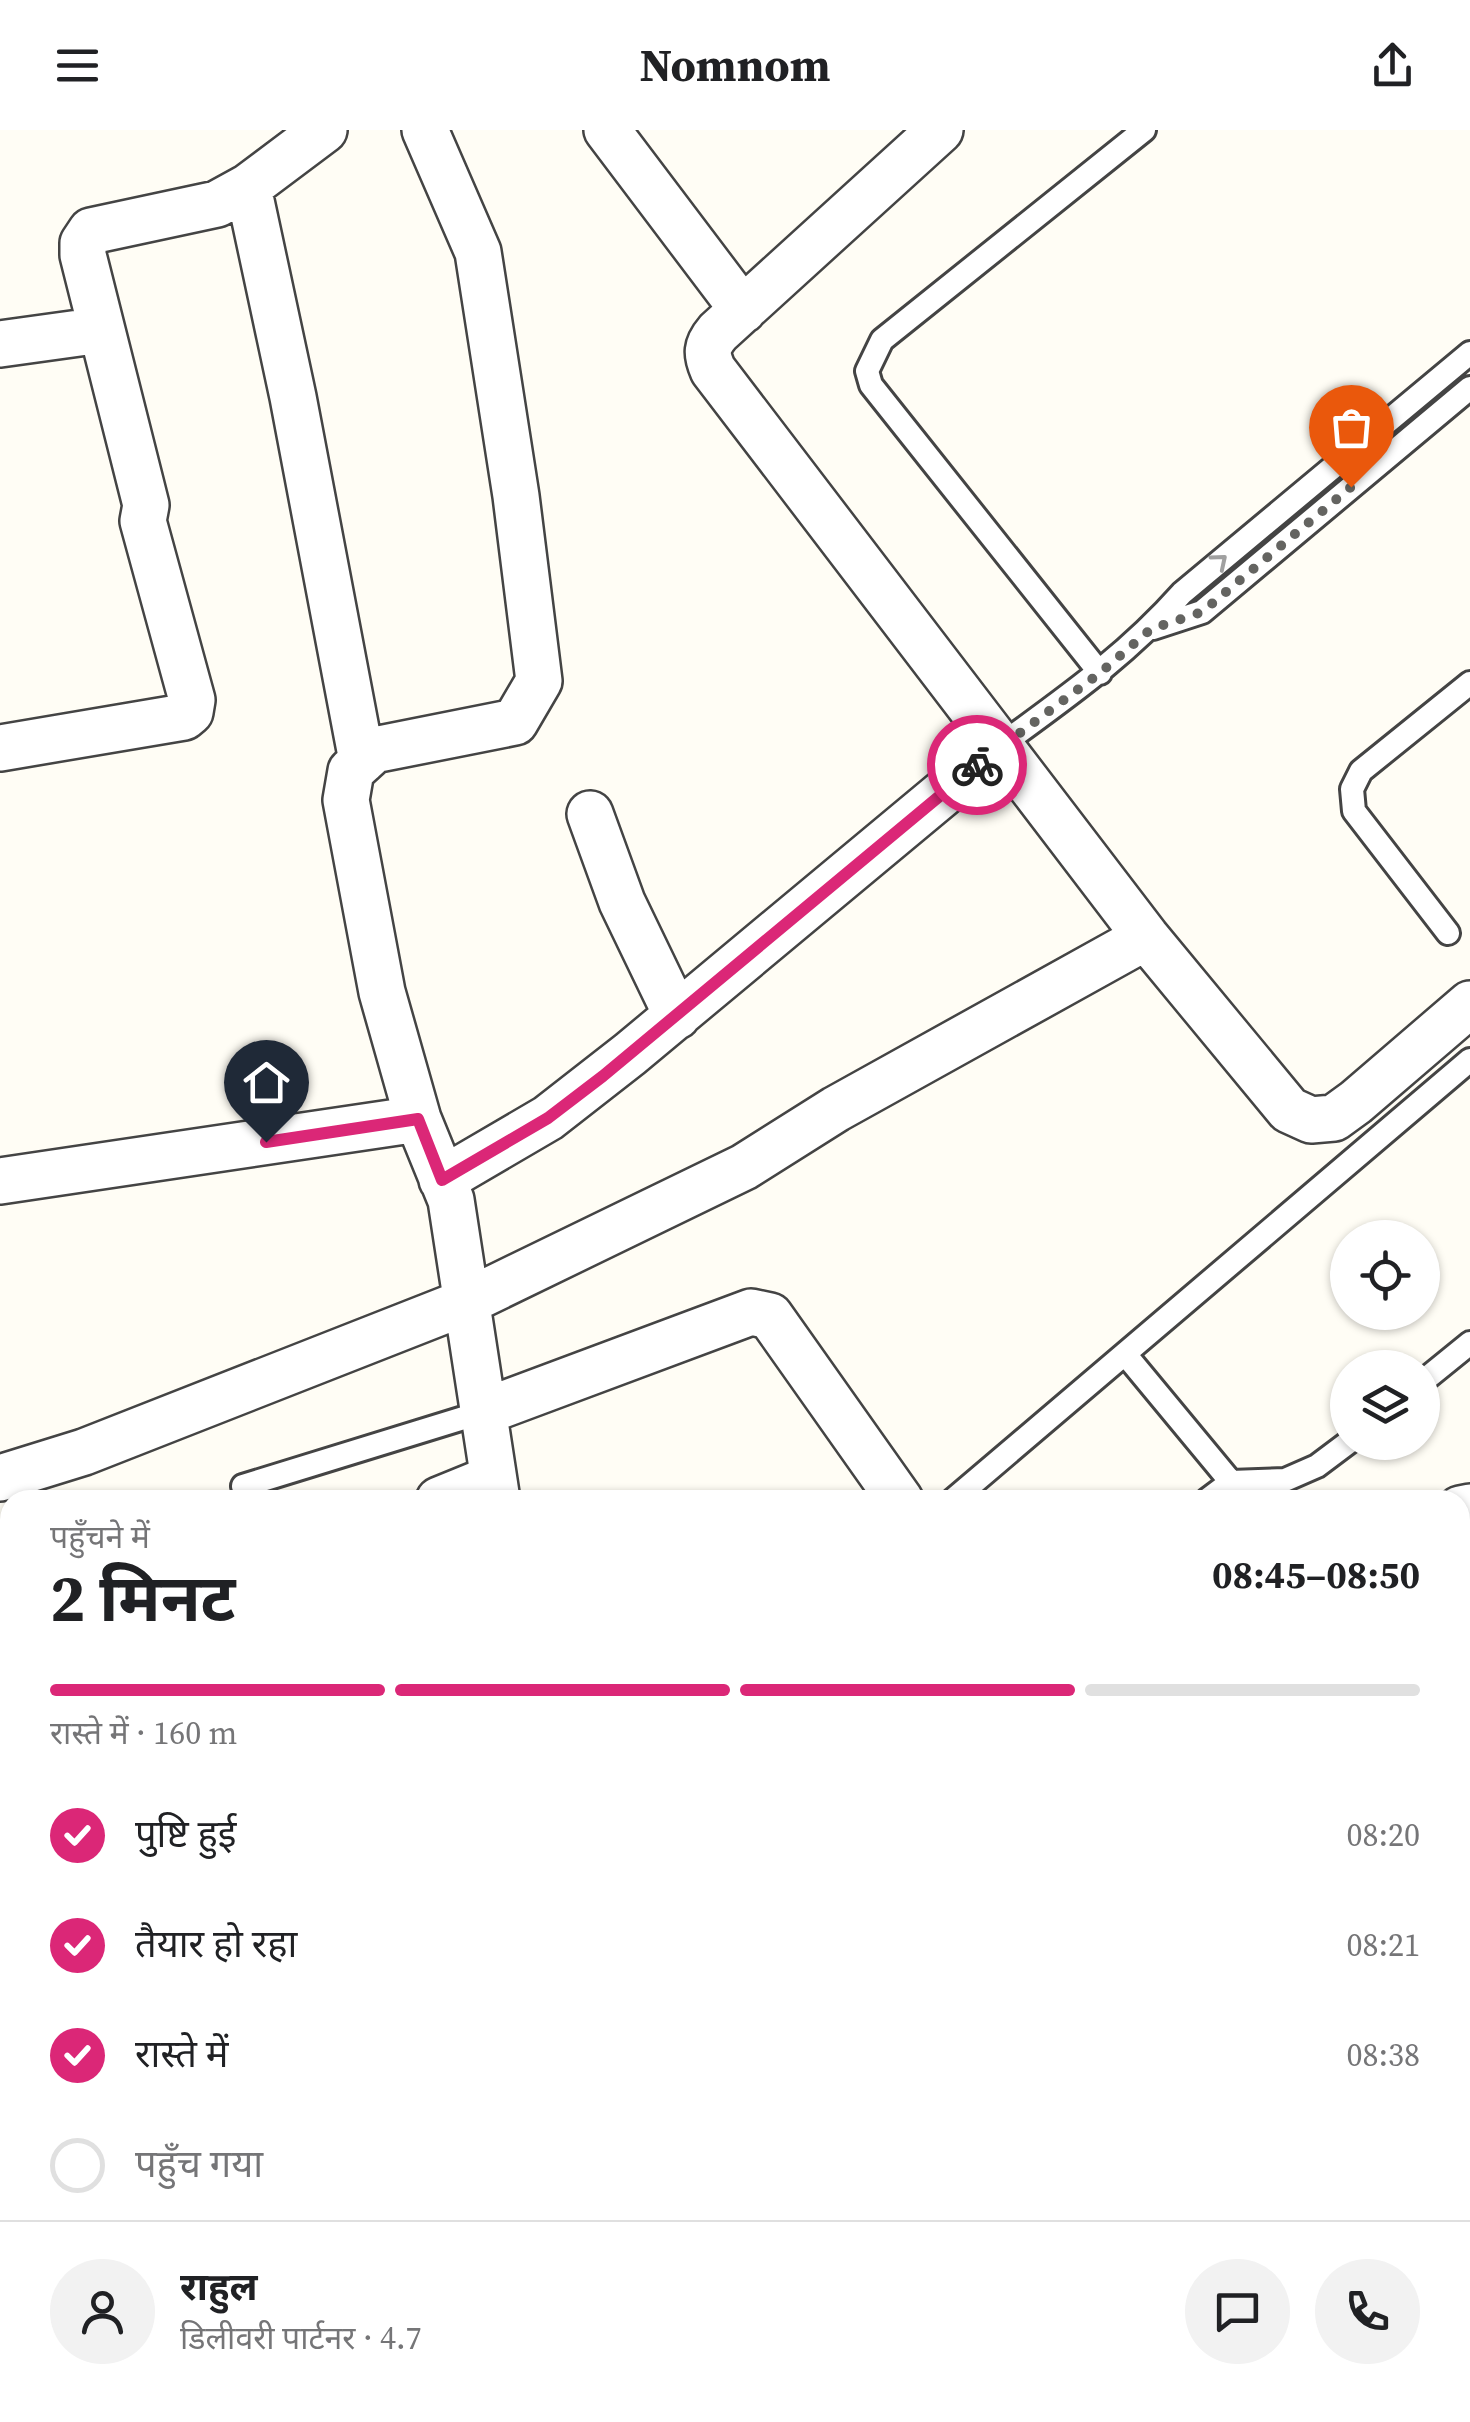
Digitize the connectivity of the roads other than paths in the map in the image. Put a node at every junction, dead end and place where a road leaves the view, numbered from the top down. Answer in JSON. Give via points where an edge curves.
{"nodes":[{"id":1,"x":324,"y":130,"type":"edge"},
{"id":2,"x":425,"y":130,"type":"edge"},
{"id":3,"x":607,"y":130,"type":"edge"},
{"id":4,"x":940,"y":130,"type":"edge"},
{"id":5,"x":1144,"y":130,"type":"edge"},
{"id":6,"x":248,"y":188,"type":"junction"},
{"id":7,"x":743,"y":310,"type":"junction"},
{"id":8,"x":101,"y":330,"type":"junction"},
{"id":9,"x":0,"y":344,"type":"edge"},
{"id":10,"x":1470,"y":354,"type":"edge"},
{"id":11,"x":1470,"y":388,"type":"edge"},
{"id":12,"x":1151,"y":629,"type":"junction"},
{"id":13,"x":1100,"y":673,"type":"junction"},
{"id":14,"x":1470,"y":684,"type":"edge"},
{"id":15,"x":1001,"y":745,"type":"junction"},
{"id":16,"x":0,"y":748,"type":"edge"},
{"id":17,"x":362,"y":761,"type":"junction"},
{"id":18,"x":590,"y":814,"type":"dead end"},
{"id":19,"x":1448,"y":933,"type":"dead end"},
{"id":20,"x":1146,"y":937,"type":"junction"},
{"id":21,"x":1470,"y":1004,"type":"edge"},
{"id":22,"x":677,"y":1016,"type":"junction"},
{"id":23,"x":1470,"y":1060,"type":"edge"},
{"id":24,"x":418,"y":1119,"type":"junction"},
{"id":25,"x":442,"y":1180,"type":"junction"},
{"id":26,"x":0,"y":1181,"type":"edge"},
{"id":27,"x":466,"y":1302,"type":"junction"},
{"id":28,"x":1470,"y":1343,"type":"edge"},
{"id":29,"x":1124,"y":1354,"type":"junction"},
{"id":30,"x":1440,"y":1367,"type":"edge"},
{"id":31,"x":483,"y":1412,"type":"junction"},
{"id":32,"x":1330,"y":1456,"type":"edge"},
{"id":33,"x":0,"y":1478,"type":"edge"},
{"id":34,"x":1231,"y":1482,"type":"junction"},
{"id":35,"x":242,"y":1486,"type":"dead end"},
{"id":36,"x":495,"y":1489,"type":"edge"},
{"id":37,"x":893,"y":1490,"type":"edge"},
{"id":38,"x":965,"y":1490,"type":"edge"},
{"id":39,"x":1220,"y":1490,"type":"edge"}],
"edges":[{"from":1,"to":6,"type":"street"},
{"from":2,"to":17,"type":"street","via":[[478,252],[539,681],[515,722],[374,750]]},
{"from":3,"to":7,"type":"street"},
{"from":4,"to":7,"type":"street"},
{"from":5,"to":13,"type":"lane","via":[[882,340],[867,371],[871,385]]},
{"from":6,"to":8,"type":"street","via":[[217,204],[91,230],[83,255]]},
{"from":6,"to":17,"type":"street"},
{"from":7,"to":15,"type":"street","via":[[710,342],[714,370]]},
{"from":8,"to":9,"type":"street"},
{"from":8,"to":16,"type":"street","via":[[190,712]]},
{"from":12,"to":10,"type":"lane","one_way":true,"via":[[1182,593]]},
{"from":11,"to":12,"type":"lane","via":[[1202,612]]},
{"from":12,"to":13,"type":"lane"},
{"from":13,"to":15,"type":"lane"},
{"from":14,"to":19,"type":"lane","via":[[1361,772],[1351,799]]},
{"from":15,"to":20,"type":"street"},
{"from":15,"to":22,"type":"street"},
{"from":17,"to":24,"type":"street","via":[[352,770],[346,800],[382,992]]},
{"from":18,"to":22,"type":"street","via":[[622,902]]},
{"from":20,"to":21,"type":"street","via":[[1289,1110],[1311,1120],[1334,1118],[1356,1102]]},
{"from":20,"to":27,"type":"street","via":[[836,1109],[744,1168]]},
{"from":22,"to":25,"type":"street","via":[[548,1118]]},
{"from":23,"to":29,"type":"lane"},
{"from":24,"to":25,"type":"street"},
{"from":24,"to":26,"type":"street"},
{"from":25,"to":27,"type":"street"},
{"from":27,"to":31,"type":"street"},
{"from":27,"to":33,"type":"street","via":[[84,1452]]},
{"from":28,"to":30,"type":"lane"},
{"from":29,"to":34,"type":"lane"},
{"from":29,"to":38,"type":"lane"},
{"from":31,"to":35,"type":"lane"},
{"from":31,"to":36,"type":"street"},
{"from":31,"to":37,"type":"street","via":[[762,1312]]},
{"from":32,"to":34,"type":"lane","via":[[1285,1480]]},
{"from":34,"to":39,"type":"lane"}]}
